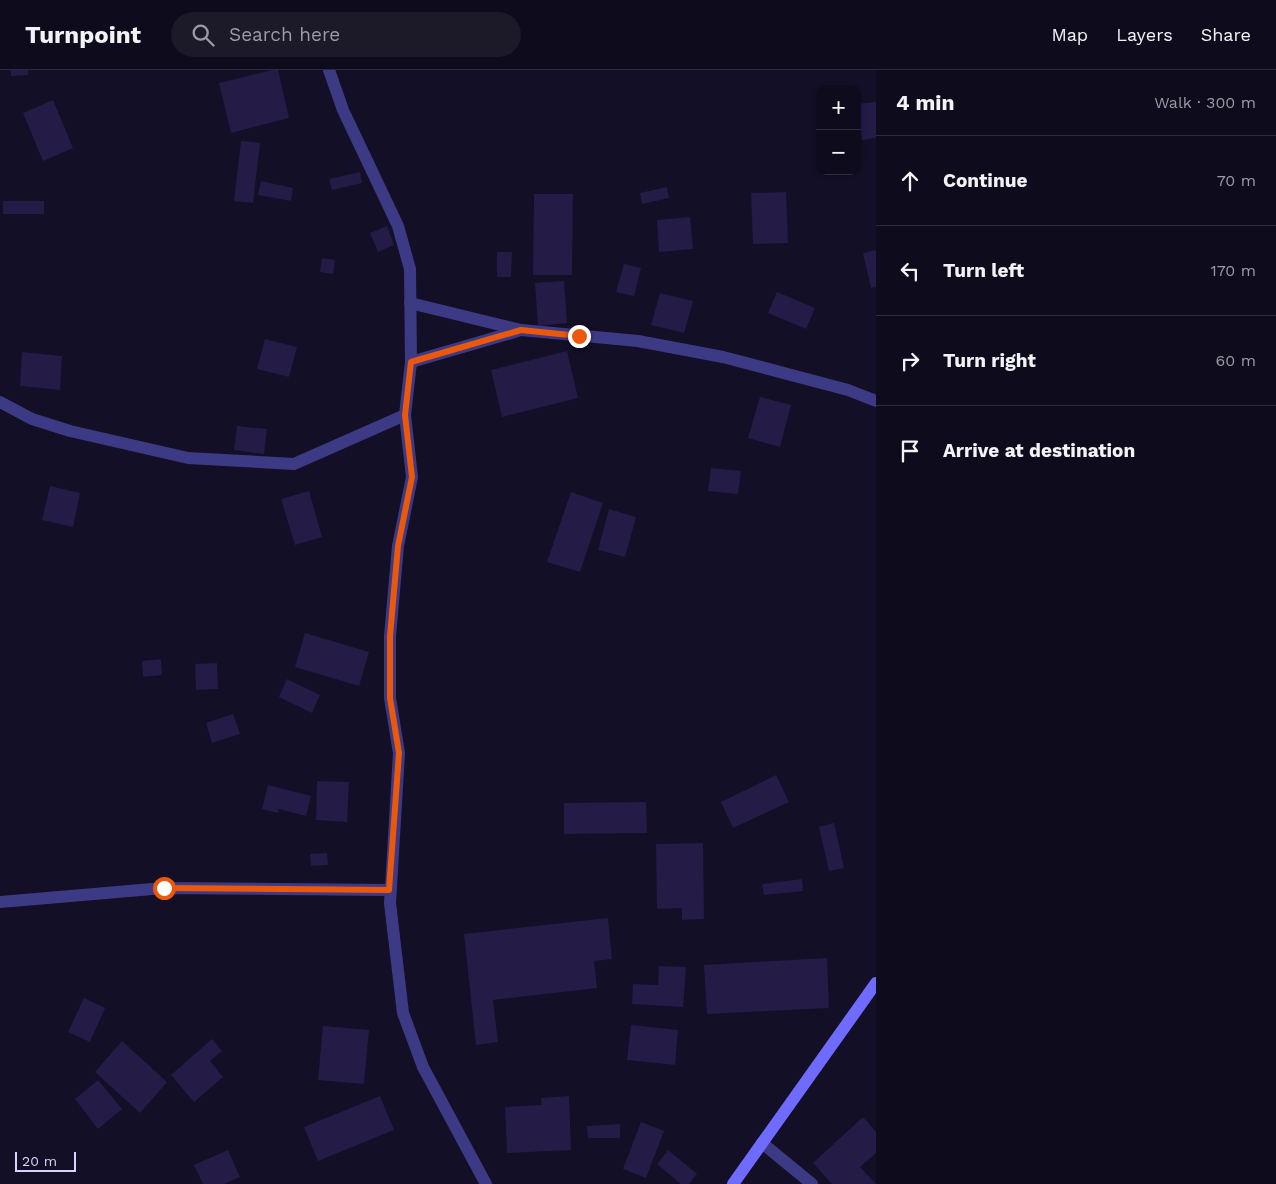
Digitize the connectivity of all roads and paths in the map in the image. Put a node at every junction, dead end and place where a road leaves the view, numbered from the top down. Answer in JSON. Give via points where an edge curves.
{"nodes":[{"id":1,"x":329,"y":70,"type":"edge"},
{"id":2,"x":410,"y":303,"type":"junction"},
{"id":3,"x":521,"y":330,"type":"junction"},
{"id":4,"x":411,"y":362,"type":"junction"},
{"id":5,"x":876,"y":401,"type":"edge"},
{"id":6,"x":0,"y":402,"type":"edge"},
{"id":7,"x":405,"y":415,"type":"junction"},
{"id":8,"x":389,"y":890,"type":"junction"},
{"id":9,"x":0,"y":902,"type":"edge"},
{"id":10,"x":876,"y":983,"type":"edge"},
{"id":11,"x":762,"y":1143,"type":"junction"},
{"id":12,"x":486,"y":1184,"type":"edge"},
{"id":13,"x":733,"y":1184,"type":"edge"},
{"id":14,"x":812,"y":1184,"type":"edge"}],
"edges":[{"from":1,"to":2,"type":"street","via":[[343,110],[398,226],[410,269]]},
{"from":2,"to":3,"type":"street"},
{"from":2,"to":4,"type":"street"},
{"from":3,"to":4,"type":"street"},
{"from":3,"to":5,"type":"street","via":[[638,341],[723,357],[848,390]]},
{"from":4,"to":7,"type":"street"},
{"from":6,"to":7,"type":"street","via":[[32,419],[70,431],[188,458],[294,464]]},
{"from":7,"to":8,"type":"street","via":[[412,477],[398,546],[390,636],[390,698],[399,753]]},
{"from":8,"to":9,"type":"street","via":[[164,888]]},
{"from":8,"to":12,"type":"street","via":[[403,1013],[423,1067]]},
{"from":10,"to":11,"type":"main road"},
{"from":11,"to":13,"type":"main road"},
{"from":11,"to":14,"type":"street"}]}
